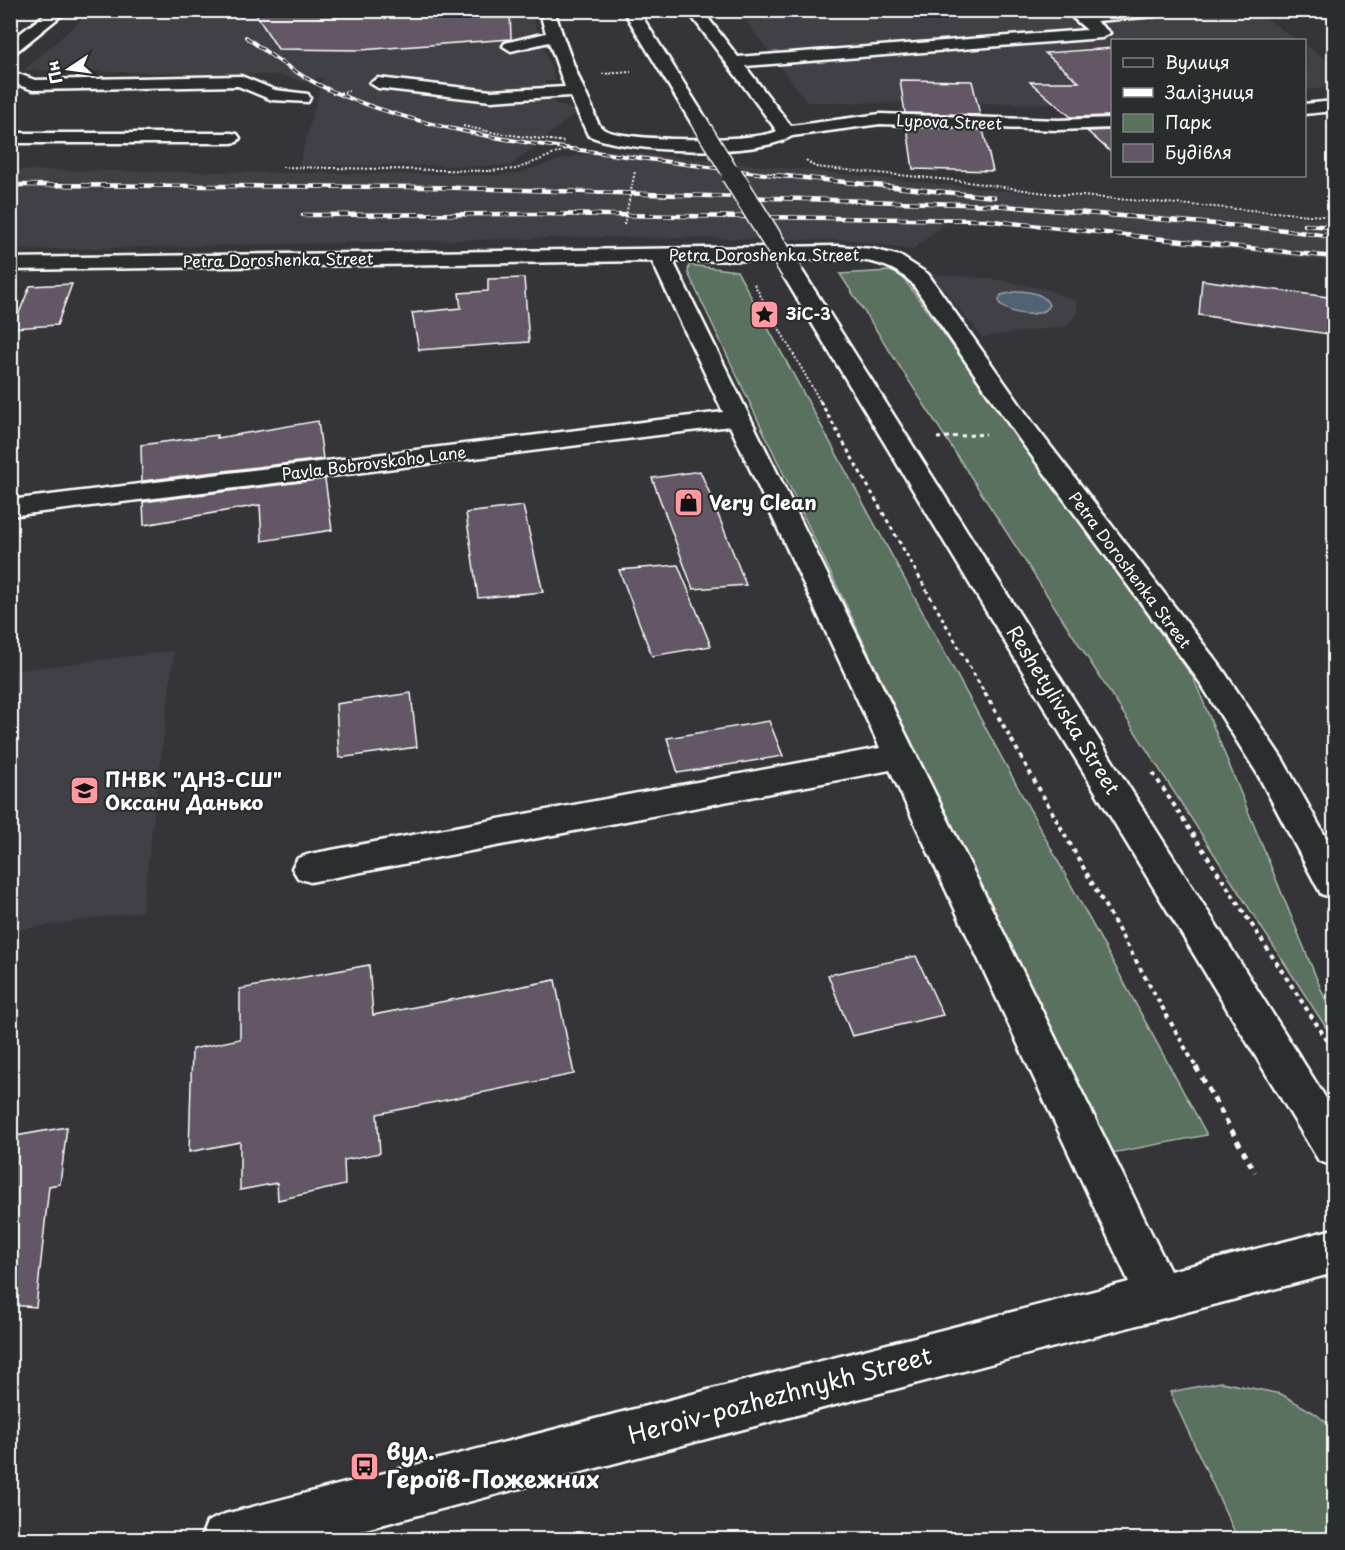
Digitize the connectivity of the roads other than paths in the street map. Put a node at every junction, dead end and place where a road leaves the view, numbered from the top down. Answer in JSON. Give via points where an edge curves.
{"nodes":[{"id":1,"x":61,"y":10,"type":"edge"},
{"id":2,"x":546,"y":10,"type":"edge"},
{"id":3,"x":630,"y":10,"type":"edge"},
{"id":4,"x":694,"y":10,"type":"edge"},
{"id":5,"x":1156,"y":12,"type":"edge"},
{"id":6,"x":556,"y":36,"type":"junction"},
{"id":7,"x":511,"y":46,"type":"dead end"},
{"id":8,"x":11,"y":50,"type":"edge"},
{"id":9,"x":733,"y":62,"type":"junction"},
{"id":10,"x":10,"y":76,"type":"edge"},
{"id":11,"x":378,"y":83,"type":"road end"},
{"id":12,"x":576,"y":91,"type":"junction"},
{"id":13,"x":302,"y":98,"type":"road end"},
{"id":14,"x":1335,"y":106,"type":"edge"},
{"id":15,"x":1306,"y":109,"type":"edge"},
{"id":16,"x":1111,"y":123,"type":"edge"},
{"id":17,"x":787,"y":132,"type":"junction"},
{"id":18,"x":10,"y":138,"type":"edge"},
{"id":19,"x":231,"y":138,"type":"dead end"},
{"id":20,"x":660,"y":255,"type":"junction"},
{"id":21,"x":10,"y":264,"type":"edge"},
{"id":22,"x":738,"y":418,"type":"junction"},
{"id":23,"x":10,"y":508,"type":"edge"},
{"id":24,"x":900,"y":756,"type":"junction"},
{"id":25,"x":310,"y":868,"type":"dead end"},
{"id":26,"x":1335,"y":884,"type":"edge"},
{"id":27,"x":1335,"y":1147,"type":"edge"},
{"id":28,"x":1335,"y":1251,"type":"edge"},
{"id":29,"x":1159,"y":1297,"type":"junction"},
{"id":30,"x":225,"y":1539,"type":"edge"}],
"edges":[{"from":1,"to":8,"type":"street"},
{"from":2,"to":6,"type":"street"},
{"from":3,"to":27,"type":"street","name":"Reshetylivska Street","bridge":true},
{"from":4,"to":9,"type":"street"},
{"from":5,"to":9,"type":"street","via":[[1081,18],[1102,33]]},
{"from":6,"to":7,"type":"street"},
{"from":6,"to":12,"type":"street"},
{"from":9,"to":17,"type":"street"},
{"from":10,"to":13,"type":"street","via":[[33,85],[241,81],[272,95]]},
{"from":11,"to":12,"type":"street","via":[[491,96]]},
{"from":12,"to":17,"type":"street","name":"Lypova Street","via":[[594,131],[608,138],[640,144],[759,142]]},
{"from":14,"to":15,"type":"street"},
{"from":16,"to":17,"type":"street","name":"Lypova Street","via":[[880,119]]},
{"from":18,"to":19,"type":"street"},
{"from":20,"to":21,"type":"street","name":"Petra Doroshenka Street"},
{"from":20,"to":22,"type":"street"},
{"from":20,"to":26,"type":"street","name":"Petra Doroshenka Street","via":[[838,252],[882,257],[907,266],[1210,674],[1271,768]]},
{"from":22,"to":23,"type":"street","name":"Pavla Bobrovskoho Lane"},
{"from":22,"to":24,"type":"street"},
{"from":24,"to":25,"type":"street"},
{"from":24,"to":29,"type":"street"},
{"from":28,"to":29,"type":"street","name":"Heroiv-pozhezhnykh Street"},
{"from":29,"to":30,"type":"street","name":"Heroiv-pozhezhnykh Street"}]}
